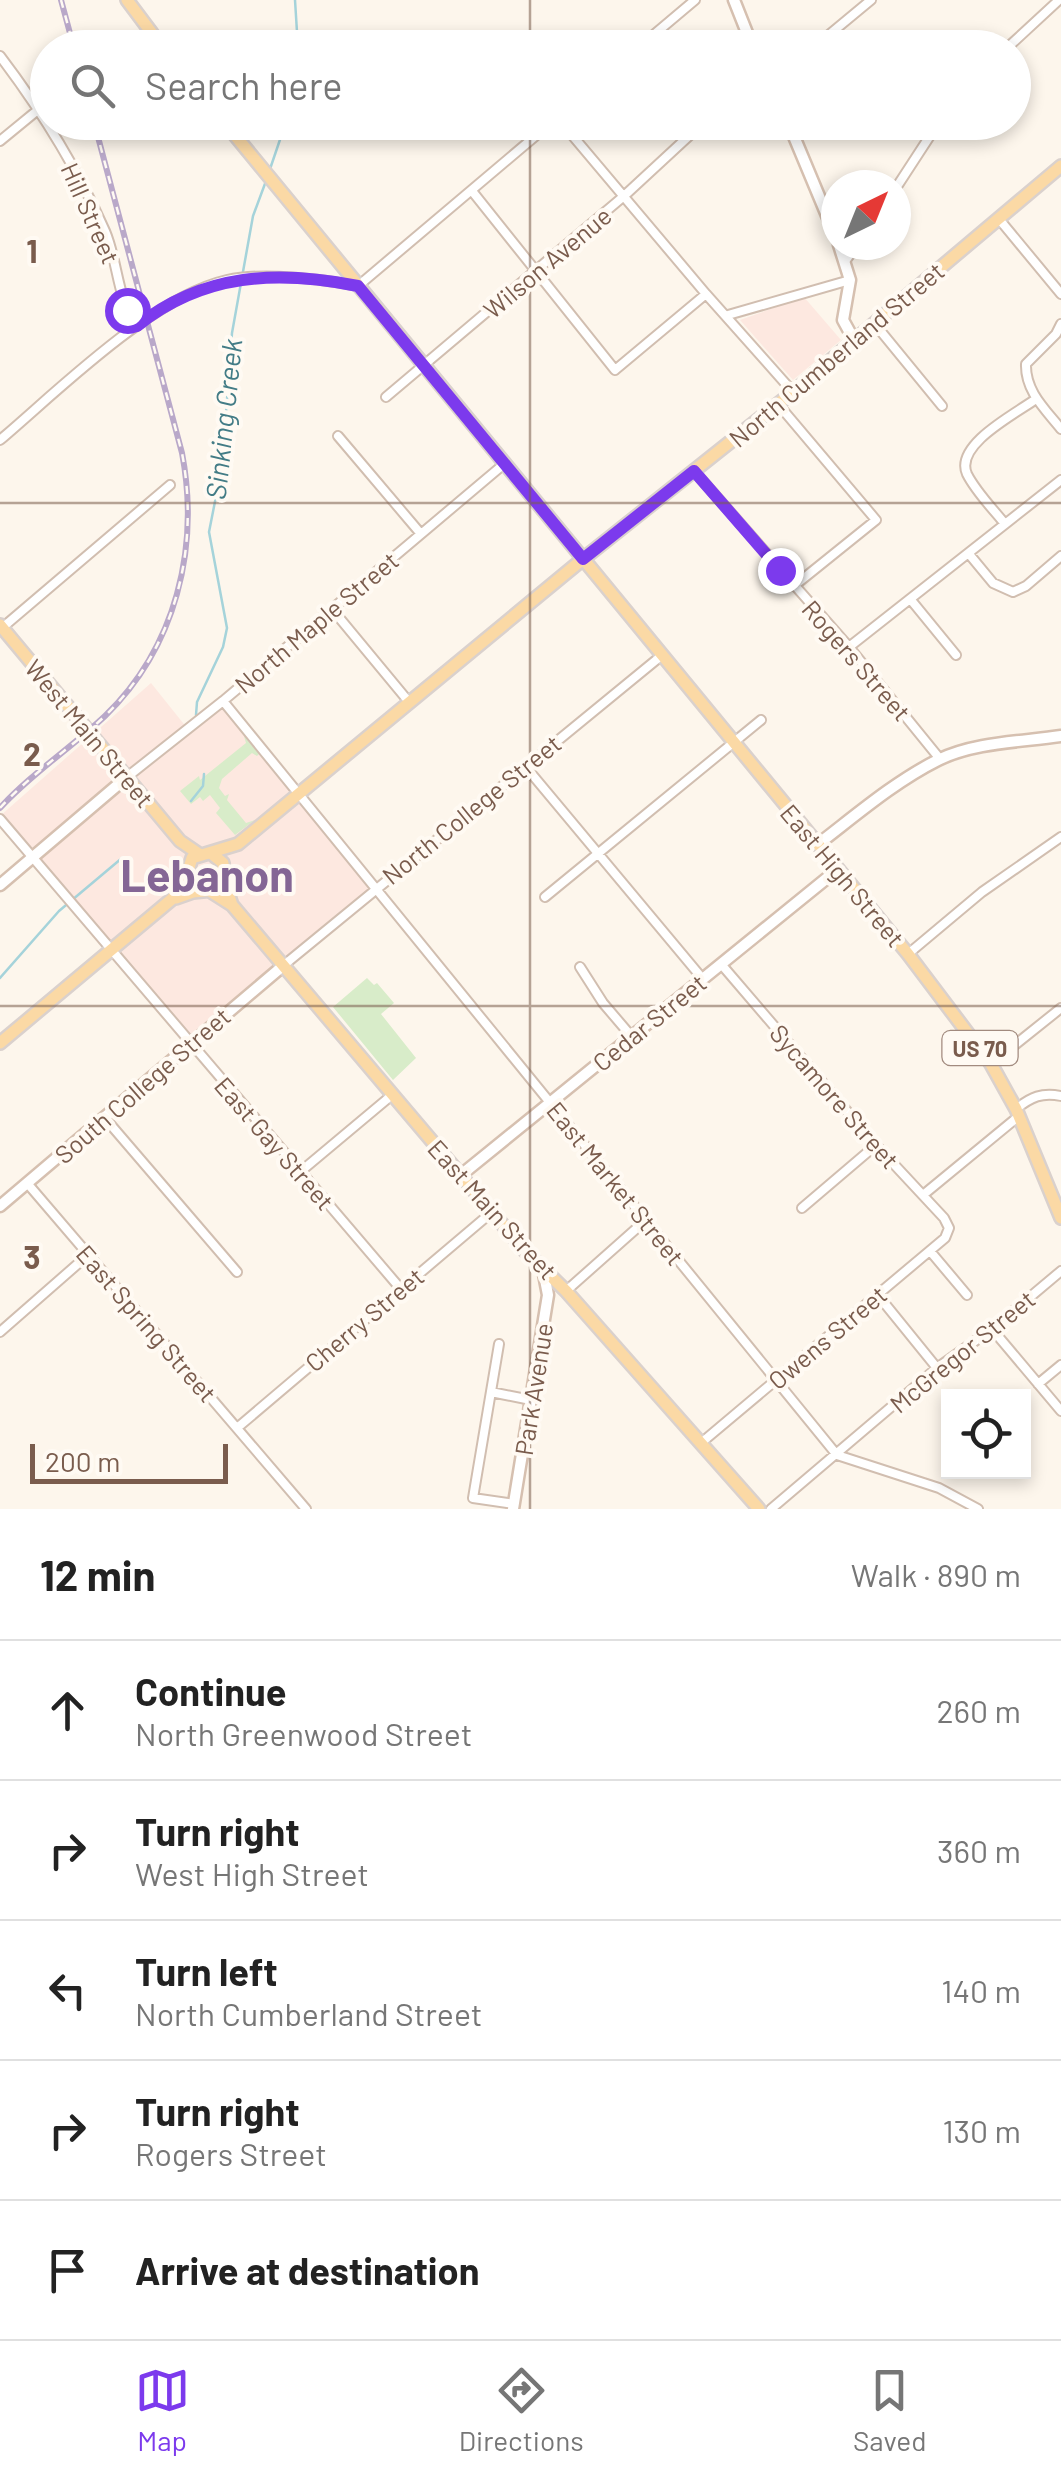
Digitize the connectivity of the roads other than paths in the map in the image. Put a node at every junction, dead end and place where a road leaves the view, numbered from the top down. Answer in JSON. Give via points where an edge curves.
{"nodes":[{"id":1,"x":127,"y":0,"type":"edge"},
{"id":2,"x":694,"y":0,"type":"edge"},
{"id":3,"x":734,"y":0,"type":"edge"},
{"id":4,"x":871,"y":0,"type":"edge"},
{"id":5,"x":1060,"y":0,"type":"edge"},
{"id":6,"x":149,"y":30,"type":"edge"},
{"id":7,"x":659,"y":30,"type":"edge"},
{"id":8,"x":746,"y":30,"type":"edge"},
{"id":9,"x":835,"y":30,"type":"edge"},
{"id":10,"x":1028,"y":30,"type":"edge"},
{"id":11,"x":0,"y":56,"type":"edge"},
{"id":12,"x":30,"y":97,"type":"edge"},
{"id":13,"x":30,"y":116,"type":"edge"},
{"id":14,"x":56,"y":140,"type":"edge"},
{"id":15,"x":238,"y":140,"type":"edge"},
{"id":16,"x":531,"y":140,"type":"edge"},
{"id":17,"x":576,"y":140,"type":"edge"},
{"id":18,"x":685,"y":140,"type":"edge"},
{"id":19,"x":796,"y":140,"type":"edge"},
{"id":20,"x":928,"y":140,"type":"edge"},
{"id":21,"x":0,"y":141,"type":"edge"},
{"id":22,"x":1061,"y":166,"type":"edge"},
{"id":23,"x":908,"y":170,"type":"edge"},
{"id":24,"x":472,"y":191,"type":"junction"},
{"id":25,"x":624,"y":196,"type":"junction"},
{"id":26,"x":821,"y":201,"type":"edge"},
{"id":27,"x":999,"y":219,"type":"junction"},
{"id":28,"x":846,"y":260,"type":"edge"},
{"id":29,"x":536,"y":271,"type":"junction"},
{"id":30,"x":850,"y":280,"type":"junction"},
{"id":31,"x":358,"y":286,"type":"junction"},
{"id":32,"x":706,"y":294,"type":"junction"},
{"id":33,"x":1061,"y":294,"type":"edge"},
{"id":34,"x":728,"y":315,"type":"junction"},
{"id":35,"x":874,"y":324,"type":"junction"},
{"id":36,"x":1061,"y":324,"type":"edge"},
{"id":37,"x":137,"y":326,"type":"junction"},
{"id":38,"x":854,"y":340,"type":"junction"},
{"id":39,"x":424,"y":366,"type":"junction"},
{"id":40,"x":793,"y":392,"type":"junction"},
{"id":41,"x":386,"y":398,"type":"dead end"},
{"id":42,"x":1036,"y":399,"type":"junction"},
{"id":43,"x":778,"y":404,"type":"junction"},
{"id":44,"x":942,"y":406,"type":"dead end"},
{"id":45,"x":1061,"y":429,"type":"edge"},
{"id":46,"x":338,"y":436,"type":"dead end"},
{"id":47,"x":0,"y":440,"type":"edge"},
{"id":48,"x":504,"y":464,"type":"junction"},
{"id":49,"x":694,"y":471,"type":"junction"},
{"id":50,"x":1061,"y":480,"type":"edge"},
{"id":51,"x":170,"y":485,"type":"dead end"},
{"id":52,"x":1005,"y":524,"type":"junction"},
{"id":53,"x":421,"y":534,"type":"junction"},
{"id":54,"x":969,"y":554,"type":"junction"},
{"id":55,"x":1061,"y":556,"type":"edge"},
{"id":56,"x":583,"y":559,"type":"junction"},
{"id":57,"x":794,"y":586,"type":"junction"},
{"id":58,"x":911,"y":600,"type":"junction"},
{"id":59,"x":332,"y":608,"type":"junction"},
{"id":60,"x":1,"y":626,"type":"edge"},
{"id":61,"x":849,"y":647,"type":"junction"},
{"id":62,"x":661,"y":656,"type":"junction"},
{"id":63,"x":956,"y":656,"type":"dead end"},
{"id":64,"x":223,"y":701,"type":"junction"},
{"id":65,"x":409,"y":702,"type":"junction"},
{"id":66,"x":761,"y":720,"type":"dead end"},
{"id":67,"x":1061,"y":736,"type":"edge"},
{"id":68,"x":733,"y":743,"type":"junction"},
{"id":69,"x":940,"y":759,"type":"junction"},
{"id":70,"x":524,"y":766,"type":"junction"},
{"id":71,"x":126,"y":777,"type":"junction"},
{"id":72,"x":300,"y":794,"type":"junction"},
{"id":73,"x":0,"y":820,"type":"edge"},
{"id":74,"x":1061,"y":837,"type":"edge"},
{"id":75,"x":180,"y":841,"type":"junction"},
{"id":76,"x":238,"y":844,"type":"junction"},
{"id":77,"x":817,"y":846,"type":"junction"},
{"id":78,"x":599,"y":853,"type":"junction"},
{"id":79,"x":205,"y":854,"type":"junction"},
{"id":80,"x":33,"y":858,"type":"junction"},
{"id":81,"x":187,"y":870,"type":"junction"},
{"id":82,"x":837,"y":870,"type":"junction"},
{"id":83,"x":224,"y":873,"type":"junction"},
{"id":84,"x":0,"y":885,"type":"edge"},
{"id":85,"x":375,"y":888,"type":"junction"},
{"id":86,"x":206,"y":891,"type":"junction"},
{"id":87,"x":545,"y":897,"type":"dead end"},
{"id":88,"x":172,"y":899,"type":"junction"},
{"id":89,"x":232,"y":905,"type":"junction"},
{"id":90,"x":111,"y":951,"type":"junction"},
{"id":91,"x":908,"y":954,"type":"junction"},
{"id":92,"x":720,"y":964,"type":"junction"},
{"id":93,"x":284,"y":965,"type":"junction"},
{"id":94,"x":580,"y":967,"type":"dead end"},
{"id":95,"x":702,"y":978,"type":"junction"},
{"id":96,"x":1061,"y":1008,"type":"edge"},
{"id":97,"x":632,"y":1037,"type":"junction"},
{"id":98,"x":0,"y":1042,"type":"edge"},
{"id":99,"x":191,"y":1044,"type":"junction"},
{"id":100,"x":991,"y":1064,"type":"junction"},
{"id":101,"x":392,"y":1095,"type":"junction"},
{"id":102,"x":1061,"y":1096,"type":"edge"},
{"id":103,"x":550,"y":1100,"type":"junction"},
{"id":104,"x":1018,"y":1112,"type":"junction"},
{"id":105,"x":104,"y":1117,"type":"junction"},
{"id":106,"x":876,"y":1144,"type":"junction"},
{"id":107,"x":300,"y":1172,"type":"junction"},
{"id":108,"x":461,"y":1175,"type":"junction"},
{"id":109,"x":27,"y":1183,"type":"junction"},
{"id":110,"x":923,"y":1195,"type":"junction"},
{"id":111,"x":0,"y":1206,"type":"edge"},
{"id":112,"x":802,"y":1208,"type":"dead end"},
{"id":113,"x":492,"y":1212,"type":"junction"},
{"id":114,"x":1061,"y":1218,"type":"edge"},
{"id":115,"x":646,"y":1220,"type":"junction"},
{"id":116,"x":949,"y":1228,"type":"joint"},
{"id":117,"x":930,"y":1251,"type":"junction"},
{"id":118,"x":88,"y":1255,"type":"junction"},
{"id":119,"x":543,"y":1269,"type":"junction"},
{"id":120,"x":1061,"y":1271,"type":"edge"},
{"id":121,"x":237,"y":1272,"type":"dead end"},
{"id":122,"x":400,"y":1288,"type":"junction"},
{"id":123,"x":566,"y":1291,"type":"junction"},
{"id":124,"x":877,"y":1294,"type":"junction"},
{"id":125,"x":967,"y":1295,"type":"dead end"},
{"id":126,"x":992,"y":1329,"type":"junction"},
{"id":127,"x":0,"y":1332,"type":"edge"},
{"id":128,"x":499,"y":1344,"type":"dead end"},
{"id":129,"x":1061,"y":1365,"type":"edge"},
{"id":130,"x":937,"y":1368,"type":"junction"},
{"id":131,"x":775,"y":1380,"type":"junction"},
{"id":132,"x":1038,"y":1384,"type":"junction"},
{"id":133,"x":491,"y":1392,"type":"junction"},
{"id":134,"x":531,"y":1400,"type":"junction"},
{"id":135,"x":1061,"y":1411,"type":"edge"},
{"id":136,"x":237,"y":1428,"type":"junction"},
{"id":137,"x":701,"y":1443,"type":"junction"},
{"id":138,"x":837,"y":1455,"type":"junction"},
{"id":139,"x":473,"y":1498,"type":"junction"},
{"id":140,"x":514,"y":1507,"type":"edge"},
{"id":141,"x":306,"y":1509,"type":"edge"},
{"id":142,"x":471,"y":1509,"type":"edge"},
{"id":143,"x":758,"y":1509,"type":"edge"},
{"id":144,"x":772,"y":1509,"type":"edge"},
{"id":145,"x":978,"y":1509,"type":"edge"}],
"edges":[{"from":1,"to":6,"type":"main road"},
{"from":2,"to":7,"type":"street"},
{"from":3,"to":8,"type":"street"},
{"from":4,"to":9,"type":"street"},
{"from":5,"to":10,"type":"street"},
{"from":11,"to":12,"type":"street","name":"Hill Street"},
{"from":13,"to":21,"type":"street"},
{"from":14,"to":37,"type":"street","name":"Hill Street","via":[[103,227]]},
{"from":15,"to":31,"type":"main road","number":"US 70"},
{"from":16,"to":24,"type":"street"},
{"from":17,"to":25,"type":"street"},
{"from":18,"to":25,"type":"street","name":"Wilson Avenue"},
{"from":19,"to":26,"type":"street"},
{"from":20,"to":23,"type":"street"},
{"from":22,"to":27,"type":"main road","name":"North Cumberland Street"},
{"from":24,"to":29,"type":"street"},
{"from":24,"to":31,"type":"street"},
{"from":25,"to":29,"type":"street","name":"Wilson Avenue"},
{"from":25,"to":32,"type":"street"},
{"from":27,"to":33,"type":"street"},
{"from":27,"to":35,"type":"main road","name":"North Cumberland Street"},
{"from":28,"to":30,"type":"street"},
{"from":29,"to":32,"type":"street","via":[[616,370]]},
{"from":29,"to":39,"type":"street","name":"Wilson Avenue"},
{"from":30,"to":34,"type":"street"},
{"from":30,"to":38,"type":"street","via":[[843,320]]},
{"from":31,"to":37,"type":"street","via":[[253,278],[215,284]]},
{"from":31,"to":39,"type":"main road","number":"US 70"},
{"from":32,"to":34,"type":"street"},
{"from":34,"to":40,"type":"street"},
{"from":35,"to":38,"type":"main road","name":"North Cumberland Street"},
{"from":35,"to":44,"type":"street"},
{"from":36,"to":42,"type":"street","via":[[1026,364]]},
{"from":37,"to":47,"type":"street"},
{"from":38,"to":40,"type":"main road","name":"North Cumberland Street"},
{"from":39,"to":41,"type":"street","name":"Wilson Avenue"},
{"from":39,"to":48,"type":"main road","number":"US 70"},
{"from":40,"to":43,"type":"main road","name":"North Cumberland Street"},
{"from":42,"to":45,"type":"street"},
{"from":42,"to":52,"type":"street","via":[[968,448],[964,463]]},
{"from":43,"to":49,"type":"main road","name":"North Cumberland Street"},
{"from":43,"to":57,"type":"street","via":[[876,520]]},
{"from":46,"to":53,"type":"street"},
{"from":48,"to":53,"type":"street","name":"North Maple Street"},
{"from":48,"to":56,"type":"main road","number":"US 70"},
{"from":49,"to":56,"type":"main road","name":"North Cumberland Street"},
{"from":49,"to":57,"type":"street","name":"Rogers Street"},
{"from":50,"to":52,"type":"street"},
{"from":51,"to":60,"type":"street"},
{"from":52,"to":54,"type":"street"},
{"from":53,"to":59,"type":"street","name":"North Maple Street"},
{"from":54,"to":55,"type":"street","via":[[993,582],[1013,592]]},
{"from":54,"to":58,"type":"street"},
{"from":56,"to":62,"type":"main road","name":"East High Street","number":"US 70"},
{"from":56,"to":65,"type":"main road","name":"North Cumberland Street"},
{"from":57,"to":61,"type":"street","name":"Rogers Street"},
{"from":58,"to":61,"type":"street"},
{"from":58,"to":63,"type":"street"},
{"from":59,"to":64,"type":"street","name":"North Maple Street"},
{"from":59,"to":65,"type":"street"},
{"from":60,"to":71,"type":"main road","name":"West Main Street"},
{"from":61,"to":69,"type":"street","name":"Rogers Street"},
{"from":62,"to":68,"type":"main road","name":"East High Street","number":"US 70"},
{"from":62,"to":70,"type":"street","name":"North College Street"},
{"from":64,"to":71,"type":"street","name":"North Maple Street"},
{"from":64,"to":72,"type":"street","name":"East Market Street"},
{"from":65,"to":72,"type":"main road","name":"North Cumberland Street"},
{"from":66,"to":68,"type":"street"},
{"from":67,"to":69,"type":"street"},
{"from":68,"to":77,"type":"main road","name":"East High Street","number":"US 70"},
{"from":68,"to":78,"type":"street"},
{"from":69,"to":77,"type":"street"},
{"from":70,"to":78,"type":"street"},
{"from":70,"to":85,"type":"street","name":"North College Street"},
{"from":71,"to":75,"type":"main road","name":"West Main Street"},
{"from":71,"to":80,"type":"street"},
{"from":72,"to":76,"type":"main road","name":"North Cumberland Street"},
{"from":72,"to":85,"type":"street","name":"East Market Street"},
{"from":73,"to":80,"type":"street","name":"East Gay Street"},
{"from":74,"to":91,"type":"street"},
{"from":75,"to":79,"type":"main road","name":"West Main Street"},
{"from":75,"to":81,"type":"main road","name":"West Main Street"},
{"from":76,"to":79,"type":"main road","name":"North Cumberland Street"},
{"from":76,"to":83,"type":"main road","name":"North Cumberland Street"},
{"from":77,"to":82,"type":"main road","name":"East High Street","number":"US 70"},
{"from":78,"to":87,"type":"street"},
{"from":78,"to":95,"type":"street"},
{"from":79,"to":81,"type":"main road"},
{"from":79,"to":83,"type":"main road"},
{"from":80,"to":84,"type":"street"},
{"from":80,"to":90,"type":"street","name":"East Gay Street"},
{"from":81,"to":86,"type":"main road","via":[[191,886]]},
{"from":81,"to":88,"type":"main road"},
{"from":82,"to":91,"type":"main road","name":"East High Street","number":"US 70"},
{"from":82,"to":92,"type":"street","name":"Cedar Street"},
{"from":83,"to":86,"type":"main road","via":[[220,885]]},
{"from":83,"to":89,"type":"main road","name":"East Main Street"},
{"from":85,"to":93,"type":"street","name":"North College Street"},
{"from":85,"to":103,"type":"street","name":"East Market Street"},
{"from":86,"to":88,"type":"main road"},
{"from":86,"to":89,"type":"main road","name":"East Main Street"},
{"from":88,"to":90,"type":"main road"},
{"from":89,"to":93,"type":"main road","name":"East Main Street"},
{"from":90,"to":98,"type":"main road"},
{"from":90,"to":99,"type":"street","name":"East Gay Street"},
{"from":91,"to":100,"type":"main road","name":"East High Street","number":"US 70"},
{"from":92,"to":95,"type":"street","name":"Cedar Street"},
{"from":92,"to":106,"type":"street","name":"Sycamore Street"},
{"from":93,"to":99,"type":"street","name":"South College Street"},
{"from":93,"to":101,"type":"main road","name":"East Main Street"},
{"from":94,"to":97,"type":"street"},
{"from":95,"to":97,"type":"street","name":"Cedar Street"},
{"from":96,"to":100,"type":"street"},
{"from":97,"to":103,"type":"street","name":"Cedar Street"},
{"from":99,"to":105,"type":"street","name":"South College Street"},
{"from":99,"to":107,"type":"street","name":"East Gay Street"},
{"from":100,"to":104,"type":"main road","name":"East High Street","number":"US 70"},
{"from":101,"to":107,"type":"street"},
{"from":101,"to":108,"type":"main road","name":"East Main Street"},
{"from":102,"to":104,"type":"street","via":[[1029,1098]]},
{"from":103,"to":108,"type":"street","name":"Cedar Street"},
{"from":103,"to":115,"type":"street","name":"East Market Street"},
{"from":104,"to":110,"type":"street"},
{"from":104,"to":114,"type":"main road","name":"East High Street","number":"US 70"},
{"from":105,"to":109,"type":"street","name":"South College Street"},
{"from":105,"to":121,"type":"street"},
{"from":106,"to":110,"type":"street","name":"Sycamore Street"},
{"from":106,"to":112,"type":"street"},
{"from":107,"to":122,"type":"street","name":"East Gay Street"},
{"from":108,"to":113,"type":"main road","name":"East Main Street"},
{"from":109,"to":111,"type":"street","name":"South College Street"},
{"from":109,"to":118,"type":"street","name":"East Spring Street"},
{"from":110,"to":116,"type":"street","name":"Sycamore Street"},
{"from":113,"to":119,"type":"main road","name":"East Main Street"},
{"from":113,"to":122,"type":"street","name":"Cherry Street"},
{"from":115,"to":123,"type":"street"},
{"from":115,"to":131,"type":"street","name":"East Market Street"},
{"from":116,"to":117,"type":"street","name":"Owens Street"},
{"from":117,"to":124,"type":"street","name":"Owens Street"},
{"from":117,"to":125,"type":"street"},
{"from":118,"to":127,"type":"street"},
{"from":118,"to":136,"type":"street","name":"East Spring Street"},
{"from":119,"to":123,"type":"main road","name":"East Main Street"},
{"from":119,"to":134,"type":"street","name":"Park Avenue","via":[[548,1295]]},
{"from":120,"to":126,"type":"street","name":"McGregor Street"},
{"from":122,"to":136,"type":"street","name":"Cherry Street"},
{"from":123,"to":137,"type":"main road","name":"East Main Street"},
{"from":124,"to":130,"type":"street"},
{"from":124,"to":131,"type":"street","name":"Owens Street"},
{"from":126,"to":130,"type":"street","name":"McGregor Street"},
{"from":126,"to":132,"type":"street"},
{"from":128,"to":133,"type":"street"},
{"from":129,"to":132,"type":"street"},
{"from":130,"to":138,"type":"street","name":"McGregor Street"},
{"from":131,"to":137,"type":"street","name":"Owens Street"},
{"from":131,"to":138,"type":"street","name":"East Market Street"},
{"from":132,"to":135,"type":"street"},
{"from":133,"to":134,"type":"street"},
{"from":133,"to":139,"type":"street"},
{"from":134,"to":140,"type":"street","name":"Park Avenue"},
{"from":136,"to":141,"type":"street","name":"East Spring Street"},
{"from":137,"to":143,"type":"main road","name":"East Main Street"},
{"from":138,"to":144,"type":"street","name":"McGregor Street"},
{"from":138,"to":145,"type":"street","via":[[938,1488]]},
{"from":139,"to":140,"type":"street"},
{"from":139,"to":142,"type":"street"}]}
